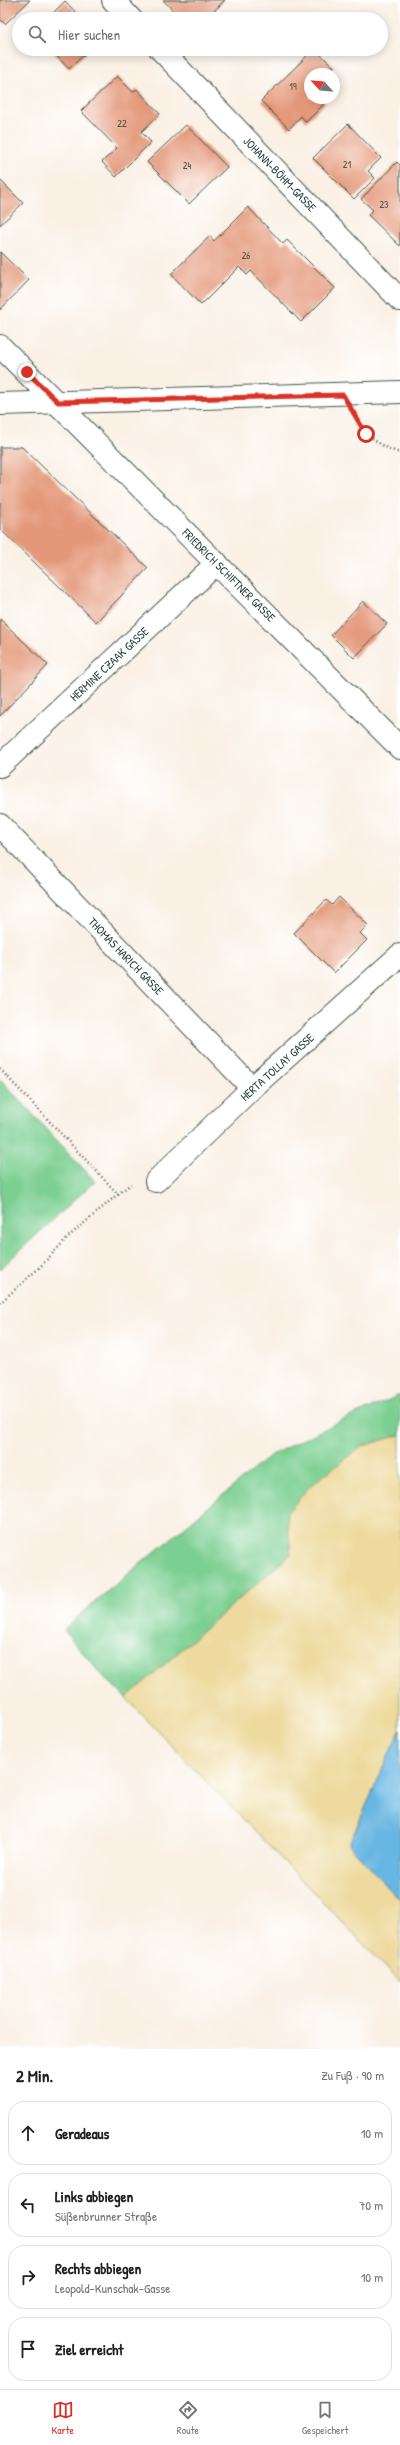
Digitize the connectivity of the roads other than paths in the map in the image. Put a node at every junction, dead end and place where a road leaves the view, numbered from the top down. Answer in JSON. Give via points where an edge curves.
{"nodes":[{"id":1,"x":113,"y":0,"type":"edge"},
{"id":2,"x":124,"y":12,"type":"edge"},
{"id":3,"x":167,"y":56,"type":"edge"},
{"id":4,"x":400,"y":300,"type":"edge"},
{"id":5,"x":0,"y":346,"type":"edge"},
{"id":6,"x":400,"y":392,"type":"edge"},
{"id":7,"x":58,"y":402,"type":"junction"},
{"id":8,"x":0,"y":404,"type":"edge"},
{"id":9,"x":217,"y":563,"type":"junction"},
{"id":10,"x":400,"y":748,"type":"edge"},
{"id":11,"x":0,"y":766,"type":"edge"},
{"id":12,"x":0,"y":825,"type":"edge"},
{"id":13,"x":400,"y":955,"type":"edge"},
{"id":14,"x":252,"y":1088,"type":"junction"},
{"id":15,"x":156,"y":1181,"type":"dead end"}],
"edges":[{"from":1,"to":2,"type":"street"},
{"from":3,"to":4,"type":"street","name":"JOHANN-BÖHM-GASSE"},
{"from":5,"to":7,"type":"street","name":"FRIEDRICH SCHIFTNER GASSE"},
{"from":6,"to":7,"type":"street"},
{"from":7,"to":8,"type":"street"},
{"from":7,"to":9,"type":"street","name":"FRIEDRICH SCHIFTNER GASSE"},
{"from":9,"to":10,"type":"street","name":"FRIEDRICH SCHIFTNER GASSE"},
{"from":9,"to":11,"type":"street","name":"HERMINE CZAAK GASSE"},
{"from":12,"to":14,"type":"street","name":"THOMAS HARICH GASSE"},
{"from":13,"to":14,"type":"street","name":"HERTA TOLLAY GASSE"},
{"from":14,"to":15,"type":"street","name":"HERTA TOLLAY GASSE"}]}
